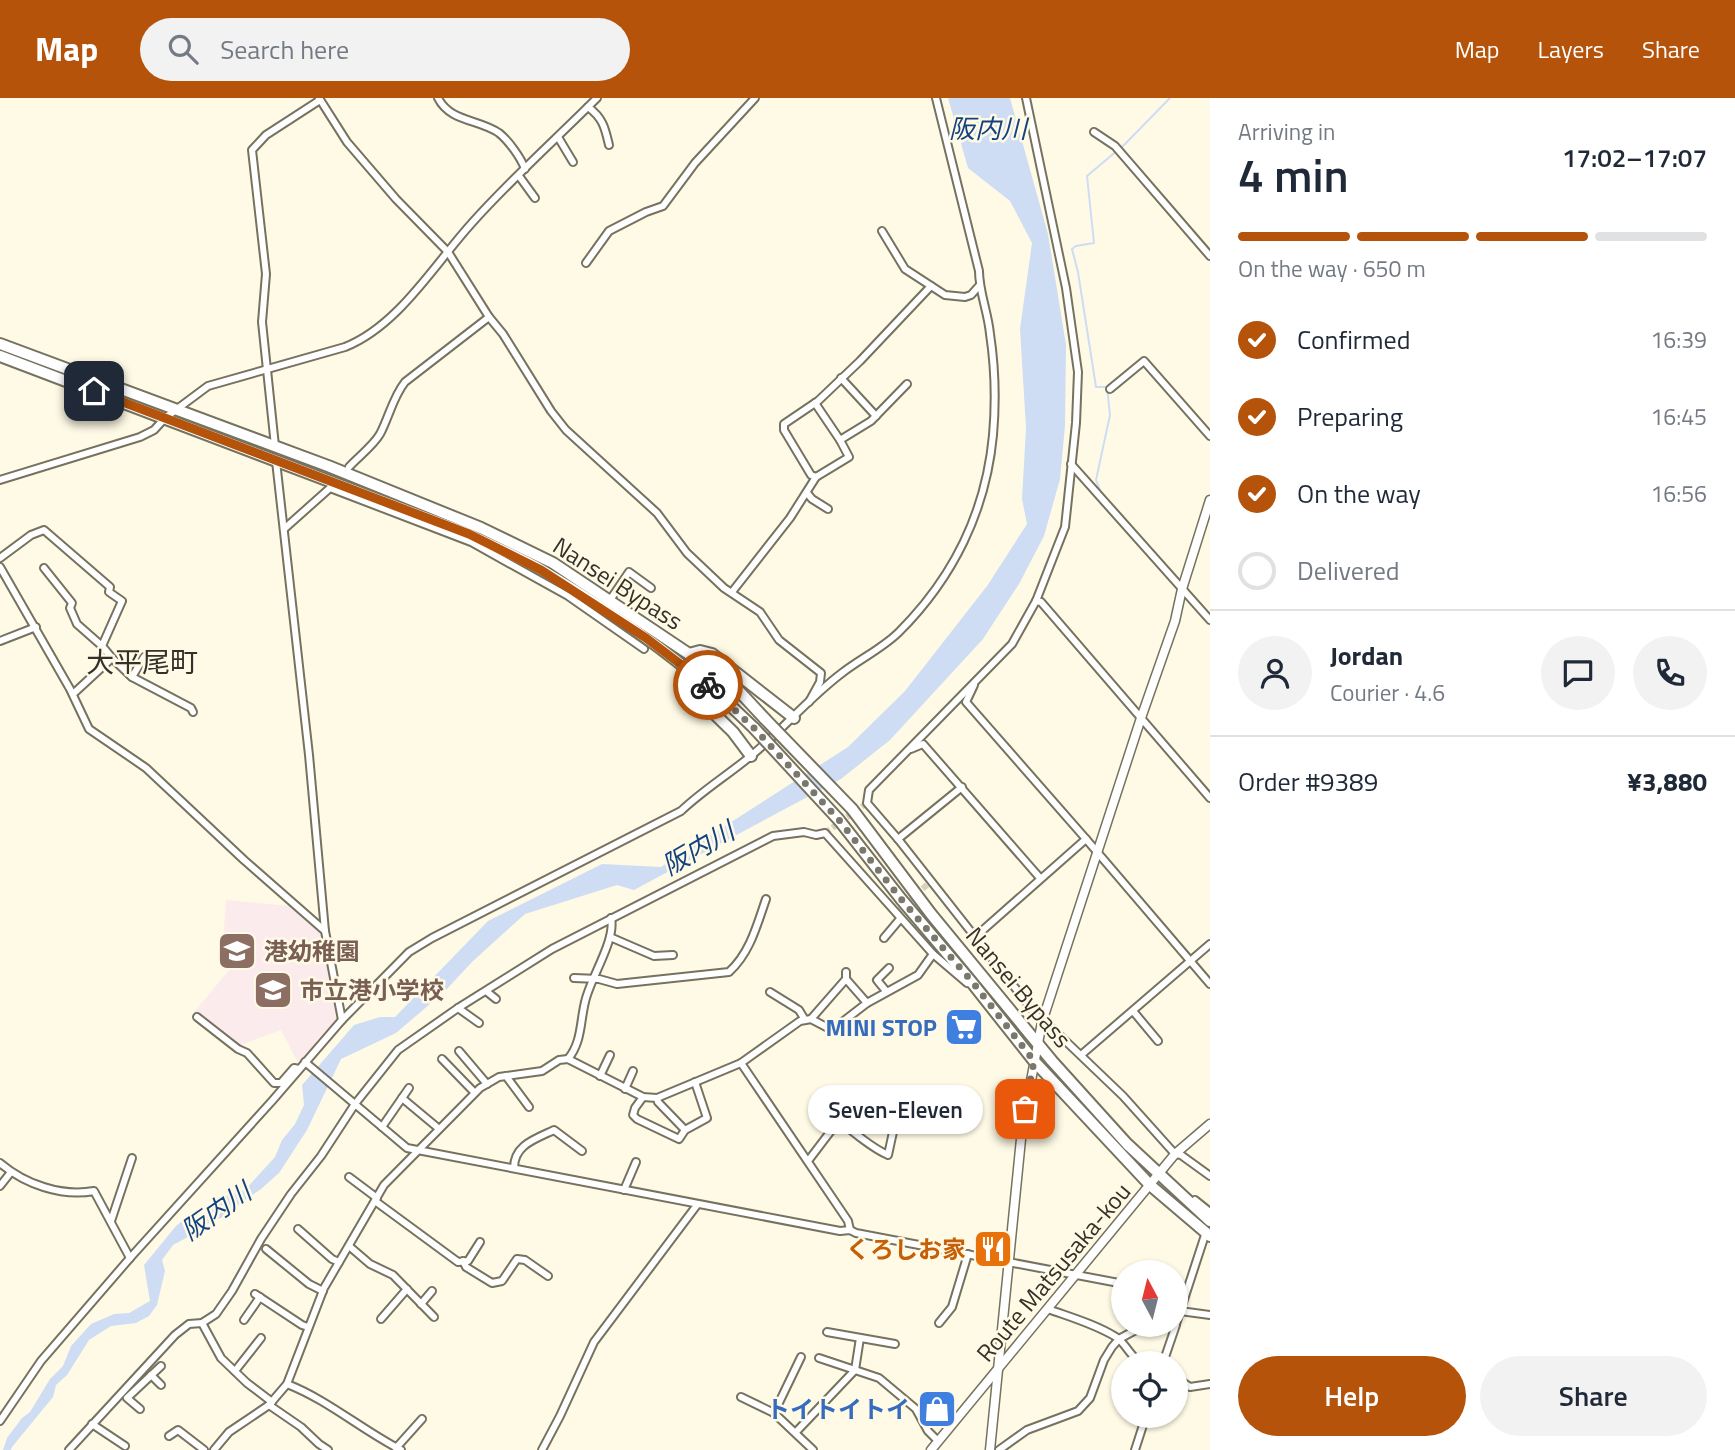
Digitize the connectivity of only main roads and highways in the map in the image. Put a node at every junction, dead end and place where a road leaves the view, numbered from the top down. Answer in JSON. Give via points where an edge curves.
{"nodes":[{"id":1,"x":0,"y":344,"type":"edge"},
{"id":2,"x":0,"y":356,"type":"edge"},
{"id":3,"x":275,"y":454,"type":"junction"},
{"id":4,"x":689,"y":654,"type":"junction"},
{"id":5,"x":685,"y":666,"type":"junction"},
{"id":6,"x":794,"y":718,"type":"road end"},
{"id":7,"x":751,"y":756,"type":"road end"},
{"id":8,"x":1210,"y":1221,"type":"edge"},
{"id":9,"x":1208,"y":1234,"type":"edge"}],
"edges":[{"from":1,"to":3,"type":"highway","name":"Nansei Bypass","via":[[176,410]]},
{"from":2,"to":3,"type":"highway","name":"Nansei Bypass"},
{"from":3,"to":4,"type":"highway","name":"Nansei Bypass","via":[[328,466],[481,528],[553,563]]},
{"from":3,"to":5,"type":"highway","name":"Nansei Bypass","via":[[469,534],[541,570]]},
{"from":4,"to":6,"type":"highway","via":[[712,654]]},
{"from":4,"to":8,"type":"highway","name":"Nansei Bypass","bridge":true,"via":[[738,690],[852,809],[931,914],[1038,1042],[1127,1144]]},
{"from":5,"to":7,"type":"highway","via":[[686,686]]},
{"from":5,"to":9,"type":"highway","name":"Nansei Bypass","bridge":true,"via":[[754,728],[839,820],[1034,1061],[1150,1185]]}]}
